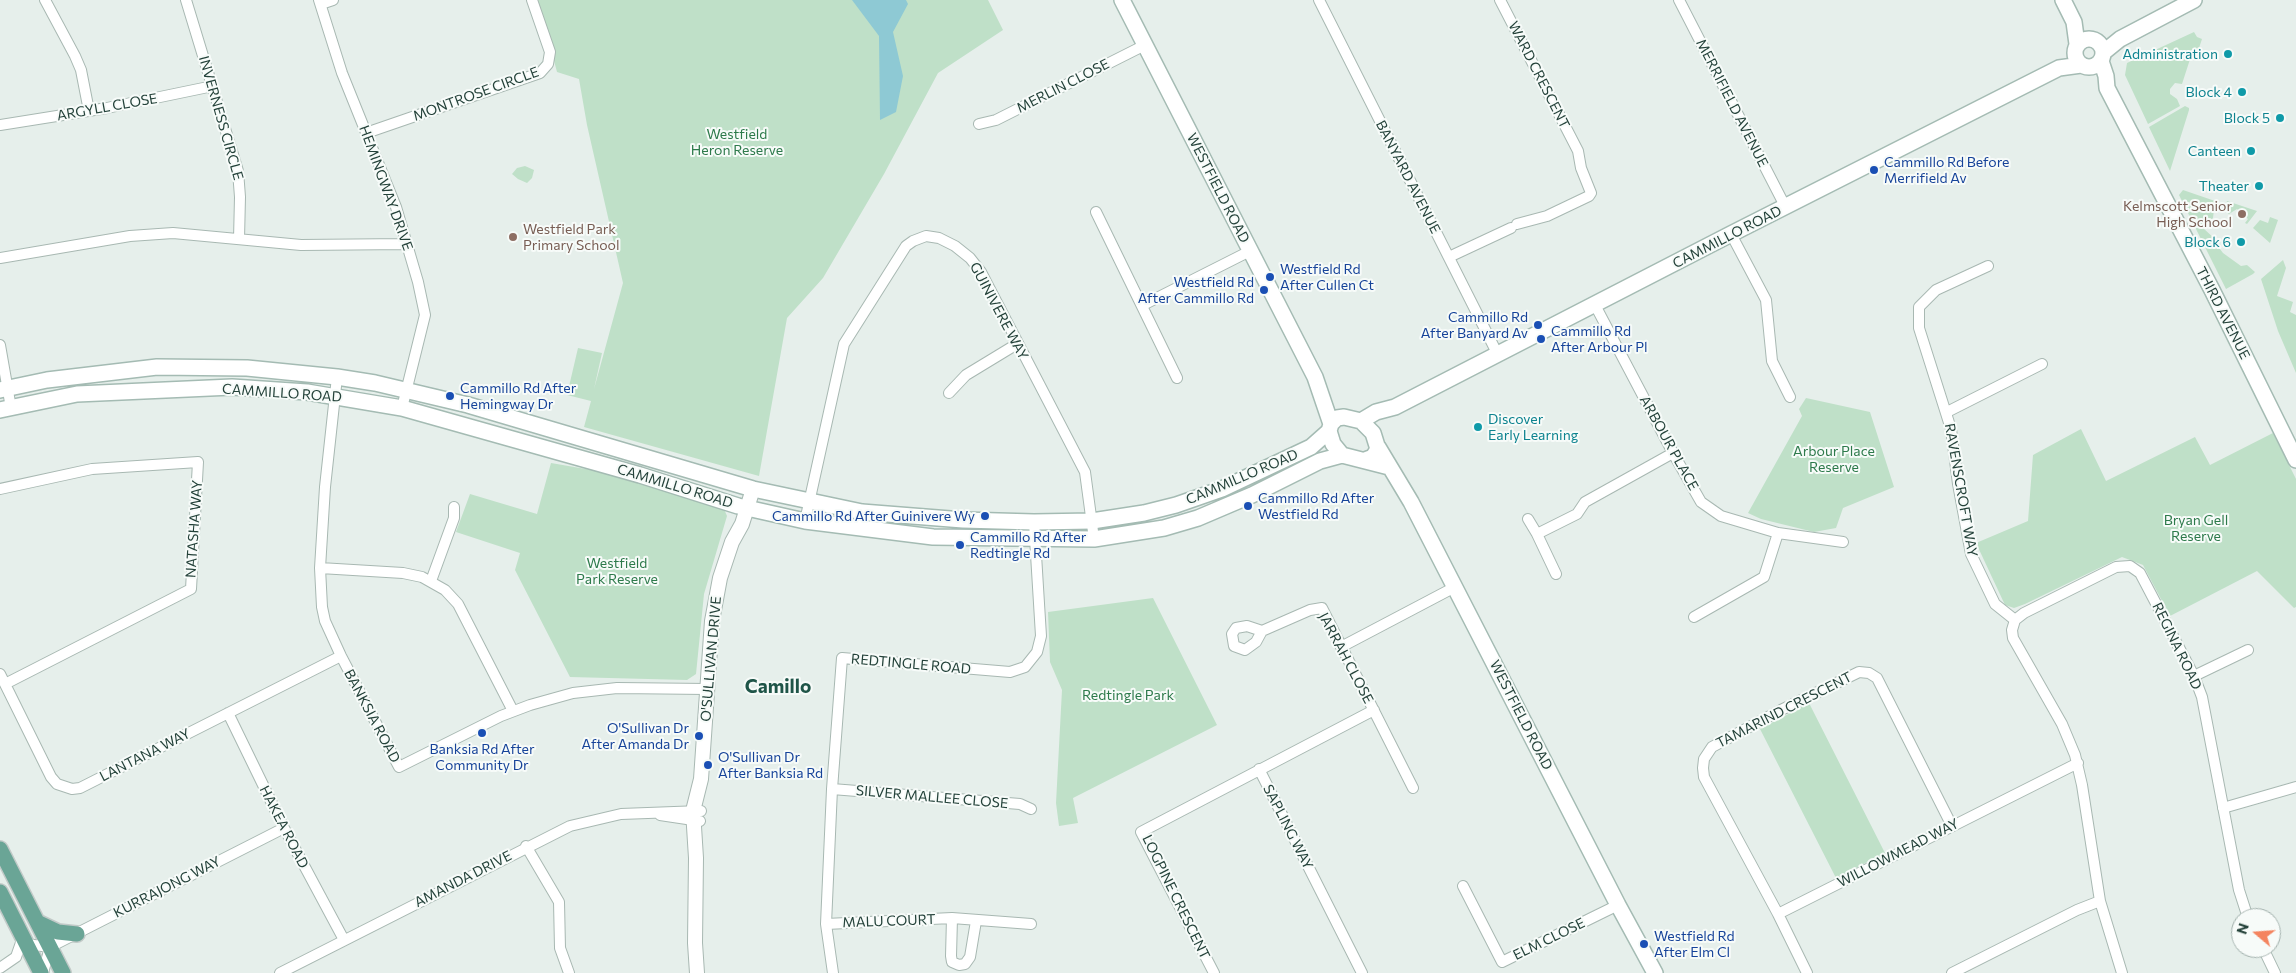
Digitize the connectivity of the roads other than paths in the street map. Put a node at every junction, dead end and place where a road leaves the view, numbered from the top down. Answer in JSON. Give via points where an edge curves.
{"nodes":[{"id":1,"x":45,"y":0,"type":"edge"},
{"id":2,"x":186,"y":0,"type":"edge"},
{"id":3,"x":333,"y":0,"type":"edge"},
{"id":4,"x":532,"y":0,"type":"edge"},
{"id":5,"x":1122,"y":0,"type":"edge"},
{"id":6,"x":1319,"y":0,"type":"edge"},
{"id":7,"x":1500,"y":0,"type":"edge"},
{"id":8,"x":1679,"y":0,"type":"edge"},
{"id":9,"x":2063,"y":0,"type":"edge"},
{"id":10,"x":2194,"y":0,"type":"edge"},
{"id":11,"x":320,"y":2,"type":"edge"},
{"id":12,"x":1145,"y":44,"type":"junction"},
{"id":13,"x":2089,"y":52,"type":"junction"},
{"id":14,"x":212,"y":86,"type":"junction"},
{"id":15,"x":89,"y":112,"type":"junction"},
{"id":16,"x":980,"y":124,"type":"dead end"},
{"id":17,"x":0,"y":125,"type":"edge"},
{"id":18,"x":366,"y":133,"type":"junction"},
{"id":19,"x":1785,"y":206,"type":"junction"},
{"id":20,"x":1096,"y":212,"type":"dead end"},
{"id":21,"x":1731,"y":234,"type":"junction"},
{"id":22,"x":238,"y":239,"type":"junction"},
{"id":23,"x":406,"y":244,"type":"junction"},
{"id":24,"x":1250,"y":251,"type":"junction"},
{"id":25,"x":1449,"y":257,"type":"junction"},
{"id":26,"x":0,"y":258,"type":"edge"},
{"id":27,"x":1988,"y":266,"type":"dead end"},
{"id":28,"x":1142,"y":305,"type":"junction"},
{"id":29,"x":1595,"y":305,"type":"junction"},
{"id":30,"x":1017,"y":344,"type":"junction"},
{"id":31,"x":0,"y":345,"type":"edge"},
{"id":32,"x":1497,"y":353,"type":"junction"},
{"id":33,"x":2042,"y":364,"type":"dead end"},
{"id":34,"x":337,"y":377,"type":"junction"},
{"id":35,"x":1178,"y":378,"type":"dead end"},
{"id":36,"x":4,"y":389,"type":"edge"},
{"id":37,"x":406,"y":390,"type":"junction"},
{"id":38,"x":949,"y":393,"type":"dead end"},
{"id":39,"x":334,"y":396,"type":"junction"},
{"id":40,"x":1790,"y":397,"type":"dead end"},
{"id":41,"x":1395,"y":407,"type":"junction"},
{"id":42,"x":402,"y":408,"type":"junction"},
{"id":43,"x":6,"y":409,"type":"edge"},
{"id":44,"x":1947,"y":412,"type":"junction"},
{"id":45,"x":1361,"y":421,"type":"junction"},
{"id":46,"x":1335,"y":424,"type":"junction"},
{"id":47,"x":1376,"y":440,"type":"junction"},
{"id":48,"x":1673,"y":453,"type":"junction"},
{"id":49,"x":1342,"y":455,"type":"junction"},
{"id":50,"x":1365,"y":460,"type":"junction"},
{"id":51,"x":2296,"y":460,"type":"edge"},
{"id":52,"x":1389,"y":467,"type":"junction"},
{"id":53,"x":748,"y":488,"type":"junction"},
{"id":54,"x":0,"y":489,"type":"edge"},
{"id":55,"x":809,"y":502,"type":"junction"},
{"id":56,"x":743,"y":507,"type":"junction"},
{"id":57,"x":454,"y":508,"type":"dead end"},
{"id":58,"x":1528,"y":519,"type":"dead end"},
{"id":59,"x":805,"y":521,"type":"junction"},
{"id":60,"x":1092,"y":521,"type":"junction"},
{"id":61,"x":1034,"y":522,"type":"junction"},
{"id":62,"x":1778,"y":533,"type":"junction"},
{"id":63,"x":1537,"y":534,"type":"junction"},
{"id":64,"x":1035,"y":540,"type":"junction"},
{"id":65,"x":1094,"y":540,"type":"junction"},
{"id":66,"x":1843,"y":542,"type":"dead end"},
{"id":67,"x":320,"y":568,"type":"junction"},
{"id":68,"x":1556,"y":574,"type":"dead end"},
{"id":69,"x":431,"y":581,"type":"junction"},
{"id":70,"x":1455,"y":587,"type":"junction"},
{"id":71,"x":1694,"y":617,"type":"dead end"},
{"id":72,"x":2015,"y":620,"type":"junction"},
{"id":73,"x":1262,"y":631,"type":"dead end"},
{"id":74,"x":1342,"y":647,"type":"junction"},
{"id":75,"x":2248,"y":650,"type":"dead end"},
{"id":76,"x":341,"y":656,"type":"junction"},
{"id":77,"x":2194,"y":676,"type":"junction"},
{"id":78,"x":2,"y":679,"type":"edge"},
{"id":79,"x":707,"y":689,"type":"junction"},
{"id":80,"x":1374,"y":710,"type":"junction"},
{"id":81,"x":513,"y":711,"type":"junction"},
{"id":82,"x":228,"y":713,"type":"junction"},
{"id":83,"x":2078,"y":763,"type":"junction"},
{"id":84,"x":1259,"y":770,"type":"junction"},
{"id":85,"x":1413,"y":788,"type":"dead end"},
{"id":86,"x":2296,"y":788,"type":"edge"},
{"id":87,"x":832,"y":789,"type":"junction"},
{"id":88,"x":2223,"y":808,"type":"junction"},
{"id":89,"x":1031,"y":809,"type":"dead end"},
{"id":90,"x":697,"y":816,"type":"junction"},
{"id":91,"x":1952,"y":826,"type":"junction"},
{"id":92,"x":284,"y":828,"type":"junction"},
{"id":93,"x":526,"y":846,"type":"junction"},
{"id":94,"x":0,"y":849,"type":"edge"},
{"id":95,"x":1463,"y":886,"type":"dead end"},
{"id":96,"x":0,"y":892,"type":"edge"},
{"id":97,"x":2100,"y":901,"type":"junction"},
{"id":98,"x":1618,"y":905,"type":"junction"},
{"id":99,"x":2245,"y":908,"type":"edge"},
{"id":100,"x":1778,"y":914,"type":"junction"},
{"id":101,"x":952,"y":918,"type":"junction"},
{"id":102,"x":976,"y":921,"type":"junction"},
{"id":103,"x":37,"y":922,"type":"junction"},
{"id":104,"x":826,"y":924,"type":"junction"},
{"id":105,"x":1031,"y":924,"type":"dead end"},
{"id":106,"x":77,"y":934,"type":"junction"},
{"id":107,"x":25,"y":940,"type":"junction"},
{"id":108,"x":344,"y":940,"type":"junction"},
{"id":109,"x":50,"y":947,"type":"junction"},
{"id":110,"x":2268,"y":958,"type":"edge"},
{"id":111,"x":0,"y":968,"type":"edge"},
{"id":112,"x":1652,"y":970,"type":"edge"},
{"id":113,"x":42,"y":973,"type":"edge"},
{"id":114,"x":63,"y":973,"type":"edge"},
{"id":115,"x":280,"y":973,"type":"edge"},
{"id":116,"x":569,"y":973,"type":"edge"},
{"id":117,"x":697,"y":973,"type":"edge"},
{"id":118,"x":833,"y":973,"type":"edge"},
{"id":119,"x":1214,"y":973,"type":"edge"},
{"id":120,"x":1362,"y":973,"type":"edge"},
{"id":121,"x":1807,"y":973,"type":"edge"},
{"id":122,"x":1952,"y":973,"type":"edge"},
{"id":123,"x":2122,"y":973,"type":"edge"},
{"id":124,"x":2276,"y":973,"type":"edge"}],
"edges":[{"from":1,"to":15,"type":"street","via":[[76,56]]},
{"from":2,"to":14,"type":"street","name":"INVERNESS CIRCLE"},
{"from":3,"to":11,"type":"street"},
{"from":4,"to":18,"type":"street","name":"MONTROSE CIRCLE","via":[[550,52],[548,64],[540,73]]},
{"from":5,"to":12,"type":"main road","name":"WESTFIELD ROAD"},
{"from":6,"to":25,"type":"street","name":"BANYARD AVENUE"},
{"from":7,"to":25,"type":"street","name":"WARD CRESCENT","via":[[1578,151],[1590,188],[1589,196]]},
{"from":8,"to":19,"type":"street","name":"MERRIFIELD AVENUE"},
{"from":9,"to":13,"type":"main road"},
{"from":10,"to":13,"type":"main road"},
{"from":11,"to":18,"type":"street","name":"HEMINGWAY DRIVE","via":[[342,73]]},
{"from":12,"to":16,"type":"street","name":"MERLIN CLOSE","via":[[996,120]]},
{"from":12,"to":24,"type":"main road","name":"WESTFIELD ROAD"},
{"from":13,"to":19,"type":"main road","name":"CAMMILLO ROAD"},
{"from":13,"to":51,"type":"main road","name":"THIRD AVENUE"},
{"from":14,"to":15,"type":"street","name":"ARGYLL CLOSE"},
{"from":14,"to":22,"type":"street","name":"INVERNESS CIRCLE","via":[[240,181]]},
{"from":15,"to":17,"type":"street","name":"ARGYLL CLOSE"},
{"from":18,"to":23,"type":"street","name":"HEMINGWAY DRIVE","via":[[396,207]]},
{"from":19,"to":21,"type":"main road","name":"CAMMILLO ROAD"},
{"from":20,"to":28,"type":"street"},
{"from":21,"to":29,"type":"main road","name":"CAMMILLO ROAD"},
{"from":21,"to":40,"type":"street","via":[[1766,300],[1772,361]]},
{"from":22,"to":23,"type":"street","via":[[310,245]]},
{"from":22,"to":26,"type":"street","via":[[173,233],[130,236]]},
{"from":23,"to":37,"type":"street","name":"HEMINGWAY DRIVE","via":[[424,315]]},
{"from":24,"to":28,"type":"street"},
{"from":24,"to":46,"type":"main road","name":"WESTFIELD ROAD","via":[[1315,377]]},
{"from":25,"to":32,"type":"street","name":"BANYARD AVENUE"},
{"from":27,"to":44,"type":"street","name":"RAVENSCROFT WAY","via":[[1936,290],[1919,307],[1919,328]]},
{"from":28,"to":35,"type":"street"},
{"from":29,"to":32,"type":"main road","name":"CAMMILLO ROAD"},
{"from":29,"to":48,"type":"street","name":"ARBOUR PLACE"},
{"from":30,"to":38,"type":"street","via":[[966,374]]},
{"from":30,"to":55,"type":"street","name":"GUINIVERE WAY","via":[[982,272],[970,258],[939,238],[926,236],[913,240],[906,246],[844,344]]},
{"from":30,"to":60,"type":"street","name":"GUINIVERE WAY","via":[[1085,472]]},
{"from":31,"to":36,"type":"street"},
{"from":32,"to":41,"type":"main road","name":"CAMMILLO ROAD"},
{"from":33,"to":44,"type":"street"},
{"from":34,"to":36,"type":"main road","name":"CAMMILLO ROAD","via":[[247,368],[156,367],[91,373]]},
{"from":34,"to":37,"type":"main road","name":"CAMMILLO ROAD"},
{"from":34,"to":39,"type":"street","name":"BANKSIA ROAD"},
{"from":36,"to":43,"type":"street"},
{"from":37,"to":42,"type":"street","name":"HEMINGWAY DRIVE"},
{"from":37,"to":53,"type":"main road","name":"CAMMILLO ROAD","via":[[468,405]]},
{"from":39,"to":42,"type":"main road","name":"CAMMILLO ROAD"},
{"from":39,"to":43,"type":"main road","name":"CAMMILLO ROAD","via":[[232,387],[172,389],[77,394]]},
{"from":39,"to":67,"type":"street","name":"BANKSIA ROAD"},
{"from":41,"to":45,"type":"main road","name":"CAMMILLO ROAD","via":[[1376,412]]},
{"from":41,"to":47,"type":"main road","name":"CAMMILLO ROAD"},
{"from":42,"to":56,"type":"main road","name":"CAMMILLO ROAD"},
{"from":44,"to":72,"type":"street","name":"RAVENSCROFT WAY","via":[[1971,554],[1995,604]]},
{"from":45,"to":46,"type":"main road"},
{"from":45,"to":47,"type":"main road"},
{"from":46,"to":49,"type":"main road","via":[[1334,444]]},
{"from":46,"to":60,"type":"main road","name":"CAMMILLO ROAD","via":[[1311,447],[1222,489],[1144,514]]},
{"from":47,"to":50,"type":"main road","via":[[1374,455]]},
{"from":47,"to":52,"type":"main road","name":"WESTFIELD ROAD"},
{"from":48,"to":62,"type":"street","name":"ARBOUR PLACE","via":[[1701,502],[1721,516]]},
{"from":48,"to":63,"type":"street","via":[[1585,502],[1577,514]]},
{"from":49,"to":50,"type":"main road"},
{"from":49,"to":65,"type":"main road","name":"CAMMILLO ROAD","via":[[1320,461],[1252,496],[1180,524]]},
{"from":50,"to":52,"type":"main road"},
{"from":52,"to":70,"type":"main road","name":"WESTFIELD ROAD"},
{"from":53,"to":55,"type":"main road","name":"CAMMILLO ROAD"},
{"from":53,"to":56,"type":"street","name":"O'SULLIVAN DRIVE"},
{"from":54,"to":78,"type":"street","name":"NATASHA WAY","via":[[92,469],[198,462],[191,589]]},
{"from":55,"to":59,"type":"street","name":"GUINIVERE WAY"},
{"from":55,"to":61,"type":"main road","name":"CAMMILLO ROAD","via":[[890,516]]},
{"from":56,"to":59,"type":"main road","name":"CAMMILLO ROAD"},
{"from":56,"to":79,"type":"street","name":"O'SULLIVAN DRIVE","via":[[742,524],[732,542],[714,605]]},
{"from":57,"to":69,"type":"street","via":[[454,518]]},
{"from":58,"to":63,"type":"street"},
{"from":59,"to":64,"type":"main road","name":"CAMMILLO ROAD","via":[[932,537]]},
{"from":60,"to":61,"type":"main road","name":"CAMMILLO ROAD"},
{"from":60,"to":65,"type":"street","name":"GUINIVERE WAY"},
{"from":61,"to":64,"type":"street","name":"REDTINGLE ROAD"},
{"from":62,"to":66,"type":"street","name":"ARBOUR PLACE"},
{"from":62,"to":71,"type":"street","via":[[1764,577]]},
{"from":63,"to":68,"type":"street"},
{"from":64,"to":65,"type":"main road","name":"CAMMILLO ROAD"},
{"from":64,"to":87,"type":"street","name":"REDTINGLE ROAD","via":[[1041,636],[1037,652],[1025,667],[1010,672],[842,658]]},
{"from":67,"to":69,"type":"street","via":[[403,573]]},
{"from":67,"to":76,"type":"street","name":"BANKSIA ROAD","via":[[322,607]]},
{"from":69,"to":81,"type":"street","via":[[458,604]]},
{"from":70,"to":74,"type":"street"},
{"from":70,"to":98,"type":"main road","name":"WESTFIELD ROAD"},
{"from":72,"to":77,"type":"street","name":"REGINA ROAD","via":[[2116,567],[2130,566],[2140,573]]},
{"from":72,"to":83,"type":"street","via":[[2013,638],[2062,724]]},
{"from":73,"to":74,"type":"street","name":"JARRAH CLOSE","via":[[1322,608]]},
{"from":74,"to":80,"type":"street","name":"JARRAH CLOSE"},
{"from":75,"to":77,"type":"street"},
{"from":76,"to":81,"type":"street","name":"BANKSIA ROAD","via":[[399,767]]},
{"from":76,"to":82,"type":"street","name":"LANTANA WAY"},
{"from":77,"to":88,"type":"street","name":"REGINA ROAD","via":[[2202,697]]},
{"from":78,"to":82,"type":"street","name":"LANTANA WAY","via":[[51,777],[57,784],[72,789],[80,788]]},
{"from":79,"to":81,"type":"street","name":"BANKSIA ROAD","via":[[603,689],[574,693]]},
{"from":79,"to":90,"type":"street","name":"O'SULLIVAN DRIVE","via":[[701,779],[704,792]]},
{"from":80,"to":84,"type":"street","name":"SAPLING WAY"},
{"from":80,"to":85,"type":"street","name":"JARRAH CLOSE"},
{"from":82,"to":92,"type":"street","name":"HAKEA ROAD"},
{"from":83,"to":91,"type":"street","name":"WILLOWMEAD WAY"},
{"from":83,"to":97,"type":"street"},
{"from":84,"to":119,"type":"street","name":"LOGPINE CRESCENT","via":[[1141,832]]},
{"from":84,"to":120,"type":"street","name":"SAPLING WAY"},
{"from":86,"to":88,"type":"street"},
{"from":87,"to":89,"type":"street","name":"SILVER MALLEE CLOSE","via":[[1020,804]]},
{"from":87,"to":104,"type":"street","name":"REDTINGLE ROAD"},
{"from":88,"to":99,"type":"street","name":"REGINA ROAD"},
{"from":90,"to":93,"type":"street","name":"AMANDA DRIVE","via":[[621,814],[582,822]]},
{"from":90,"to":117,"type":"street","name":"O'SULLIVAN DRIVE","via":[[701,840],[696,858],[694,915]]},
{"from":91,"to":100,"type":"street","name":"WILLOWMEAD WAY"},
{"from":91,"to":100,"type":"street","name":"TAMARIND CRESCENT","via":[[1877,678],[1860,672],[1781,710],[1712,747],[1704,759],[1703,768],[1704,777]]},
{"from":92,"to":106,"type":"street","name":"KURRAJONG WAY"},
{"from":92,"to":108,"type":"street","name":"HAKEA ROAD"},
{"from":93,"to":108,"type":"street","name":"AMANDA DRIVE"},
{"from":93,"to":116,"type":"street","via":[[559,902],[560,948]]},
{"from":94,"to":103,"type":"main road"},
{"from":95,"to":98,"type":"street","name":"ELM CLOSE","via":[[1502,962]]},
{"from":96,"to":107,"type":"main road"},
{"from":97,"to":122,"type":"street"},
{"from":97,"to":123,"type":"street"},
{"from":98,"to":112,"type":"main road","name":"WESTFIELD ROAD"},
{"from":100,"to":121,"type":"street"},
{"from":101,"to":102,"type":"street","name":"MALU COURT"},
{"from":101,"to":102,"type":"street","name":"MALU COURT","via":[[951,956],[952,962],[959,965],[965,964],[970,957]]},
{"from":101,"to":104,"type":"street","name":"MALU COURT"},
{"from":102,"to":105,"type":"street","name":"MALU COURT"},
{"from":103,"to":106,"type":"main road","via":[[58,932]]},
{"from":103,"to":109,"type":"main road"},
{"from":104,"to":118,"type":"street","name":"REDTINGLE ROAD"},
{"from":106,"to":109,"type":"street","name":"KURRAJONG WAY"},
{"from":107,"to":109,"type":"street"},
{"from":107,"to":111,"type":"street","via":[[16,957]]},
{"from":107,"to":113,"type":"main road"},
{"from":108,"to":115,"type":"street","name":"AMANDA DRIVE"},
{"from":109,"to":113,"type":"street"},
{"from":109,"to":114,"type":"main road"},
{"from":110,"to":124,"type":"street"}]}
